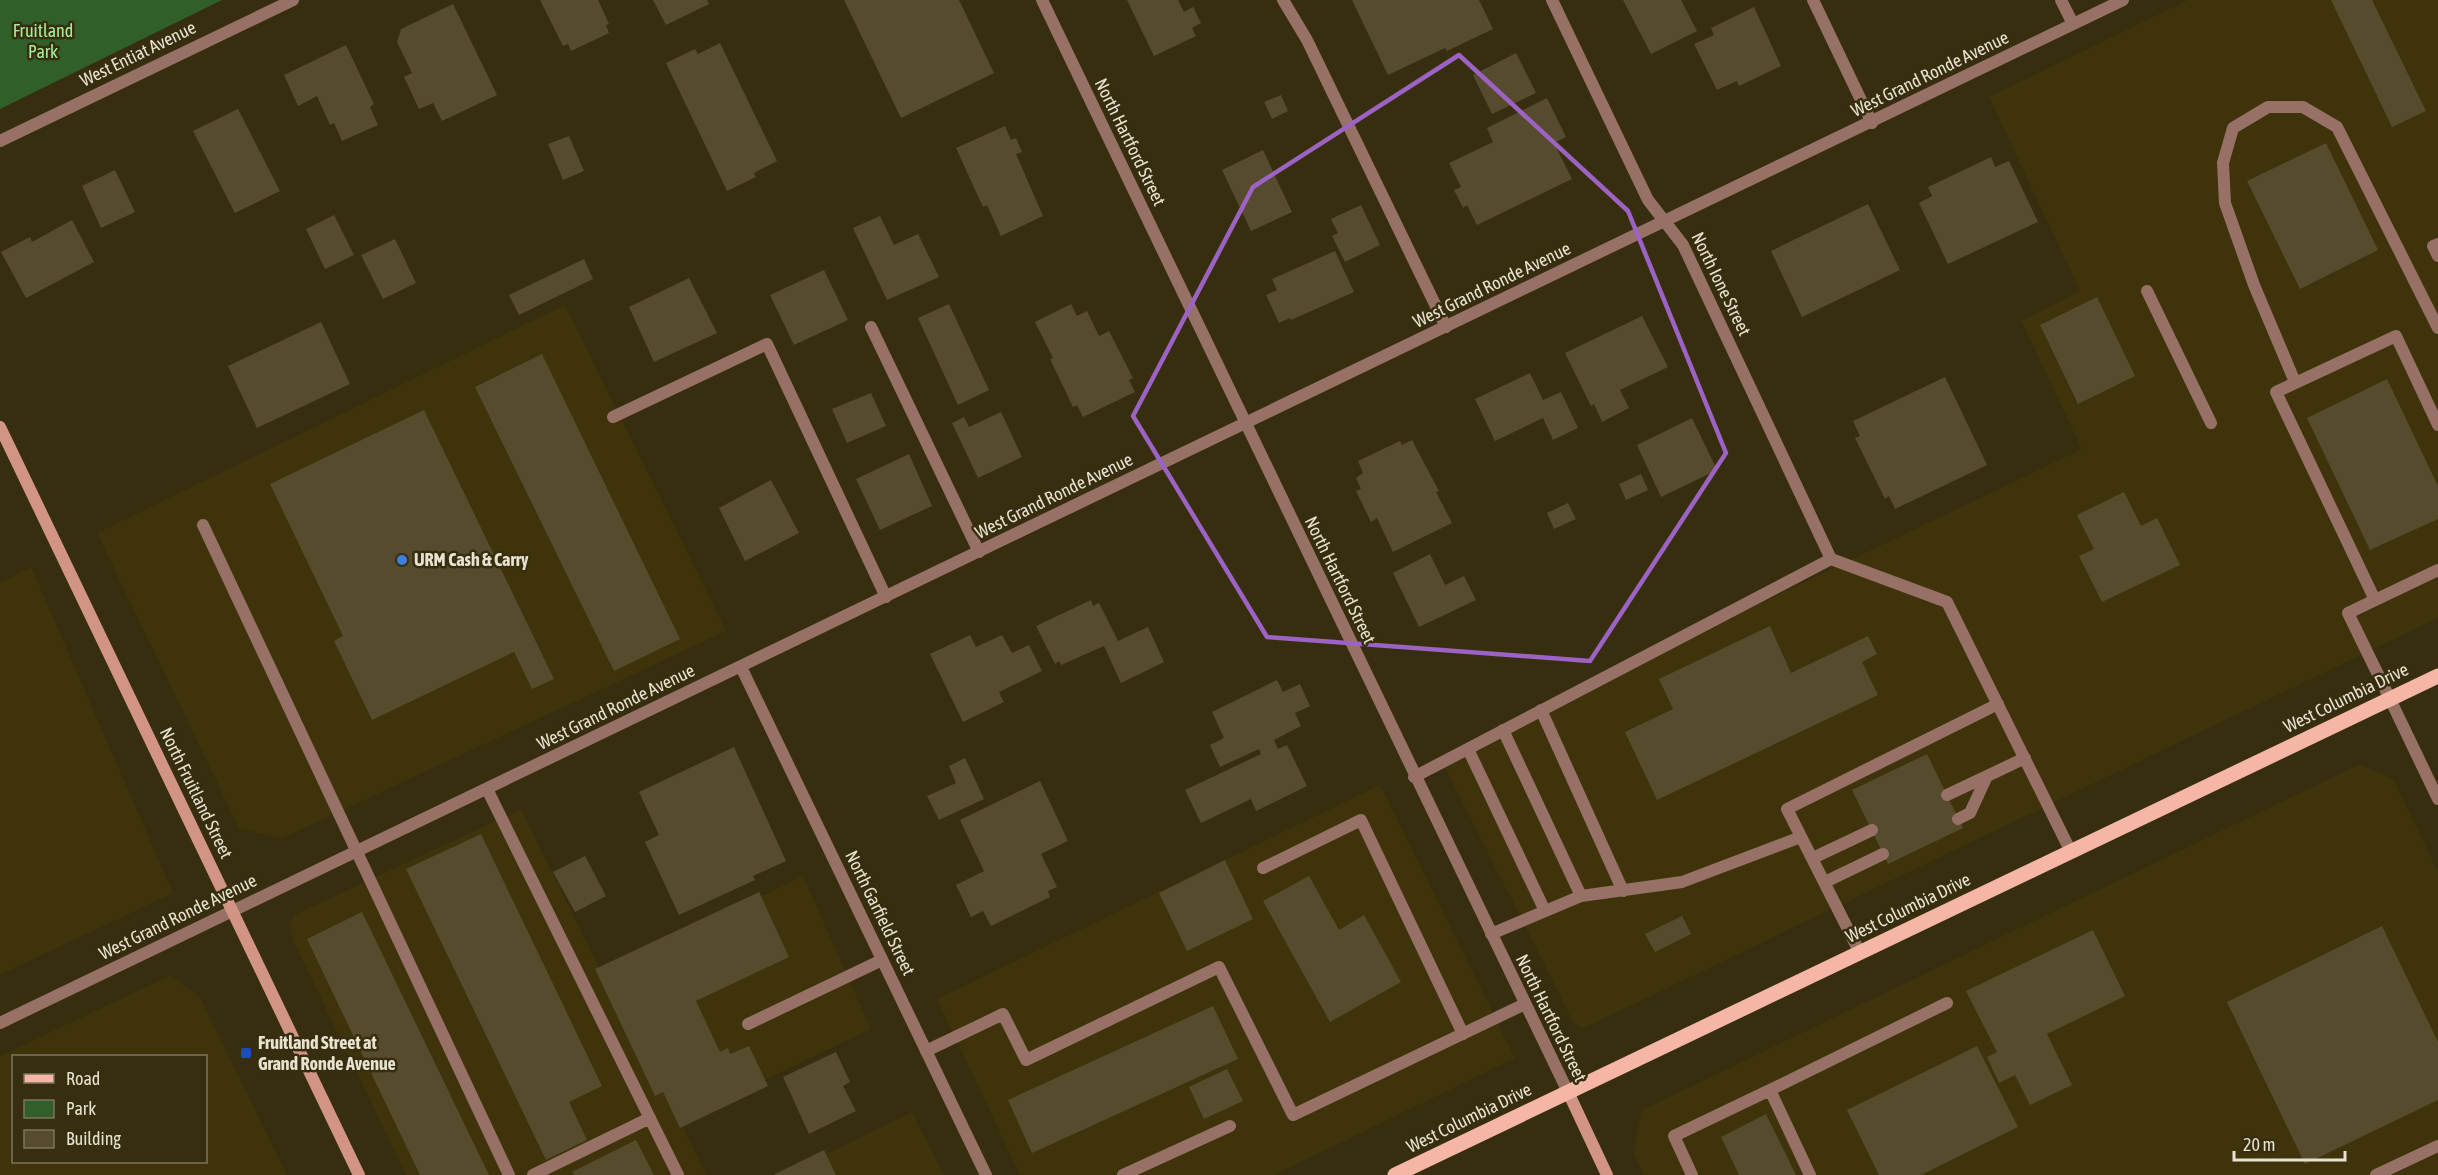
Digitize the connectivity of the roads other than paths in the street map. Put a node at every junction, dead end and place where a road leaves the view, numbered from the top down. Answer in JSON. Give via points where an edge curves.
{"nodes":[{"id":1,"x":293,"y":0,"type":"edge"},
{"id":2,"x":1042,"y":0,"type":"edge"},
{"id":3,"x":1282,"y":0,"type":"edge"},
{"id":4,"x":1552,"y":0,"type":"edge"},
{"id":5,"x":1813,"y":0,"type":"edge"},
{"id":6,"x":2061,"y":0,"type":"edge"},
{"id":7,"x":2123,"y":0,"type":"edge"},
{"id":8,"x":2073,"y":24,"type":"junction"},
{"id":9,"x":1872,"y":123,"type":"junction"},
{"id":10,"x":0,"y":141,"type":"edge"},
{"id":11,"x":1665,"y":222,"type":"junction"},
{"id":12,"x":2438,"y":244,"type":"edge"},
{"id":13,"x":2438,"y":256,"type":"edge"},
{"id":14,"x":2147,"y":291,"type":"dead end"},
{"id":15,"x":871,"y":327,"type":"dead end"},
{"id":16,"x":1446,"y":327,"type":"junction"},
{"id":17,"x":2438,"y":328,"type":"edge"},
{"id":18,"x":2295,"y":382,"type":"junction"},
{"id":19,"x":613,"y":417,"type":"dead end"},
{"id":20,"x":2211,"y":423,"type":"dead end"},
{"id":21,"x":1246,"y":424,"type":"junction"},
{"id":22,"x":2438,"y":425,"type":"edge"},
{"id":23,"x":0,"y":427,"type":"edge"},
{"id":24,"x":203,"y":525,"type":"dead end"},
{"id":25,"x":979,"y":552,"type":"junction"},
{"id":26,"x":1831,"y":559,"type":"junction"},
{"id":27,"x":2438,"y":570,"type":"edge"},
{"id":28,"x":886,"y":597,"type":"junction"},
{"id":29,"x":2375,"y":600,"type":"junction"},
{"id":30,"x":741,"y":667,"type":"junction"},
{"id":31,"x":2438,"y":676,"type":"edge"},
{"id":32,"x":2390,"y":699,"type":"junction"},
{"id":33,"x":1998,"y":704,"type":"junction"},
{"id":34,"x":1541,"y":710,"type":"junction"},
{"id":35,"x":1503,"y":730,"type":"junction"},
{"id":36,"x":1468,"y":749,"type":"junction"},
{"id":37,"x":2025,"y":758,"type":"junction"},
{"id":38,"x":1987,"y":776,"type":"junction"},
{"id":39,"x":1414,"y":777,"type":"junction"},
{"id":40,"x":487,"y":789,"type":"junction"},
{"id":41,"x":1947,"y":795,"type":"dead end"},
{"id":42,"x":2438,"y":799,"type":"edge"},
{"id":43,"x":1958,"y":819,"type":"dead end"},
{"id":44,"x":1872,"y":830,"type":"dead end"},
{"id":45,"x":1801,"y":837,"type":"junction"},
{"id":46,"x":357,"y":851,"type":"junction"},
{"id":47,"x":2071,"y":852,"type":"junction"},
{"id":48,"x":1884,"y":854,"type":"dead end"},
{"id":49,"x":1813,"y":858,"type":"junction"},
{"id":50,"x":1263,"y":868,"type":"dead end"},
{"id":51,"x":1825,"y":882,"type":"junction"},
{"id":52,"x":1623,"y":891,"type":"junction"},
{"id":53,"x":1581,"y":896,"type":"junction"},
{"id":54,"x":232,"y":911,"type":"junction"},
{"id":55,"x":1545,"y":911,"type":"junction"},
{"id":56,"x":1491,"y":934,"type":"junction"},
{"id":57,"x":1860,"y":953,"type":"junction"},
{"id":58,"x":882,"y":960,"type":"junction"},
{"id":59,"x":1947,"y":1003,"type":"dead end"},
{"id":60,"x":1525,"y":1004,"type":"junction"},
{"id":61,"x":0,"y":1023,"type":"edge"},
{"id":62,"x":748,"y":1024,"type":"dead end"},
{"id":63,"x":1463,"y":1034,"type":"junction"},
{"id":64,"x":926,"y":1051,"type":"junction"},
{"id":65,"x":1770,"y":1090,"type":"junction"},
{"id":66,"x":1568,"y":1092,"type":"junction"},
{"id":67,"x":650,"y":1118,"type":"junction"},
{"id":68,"x":1230,"y":1126,"type":"dead end"},
{"id":69,"x":2438,"y":1146,"type":"edge"},
{"id":70,"x":359,"y":1175,"type":"edge"},
{"id":71,"x":509,"y":1175,"type":"edge"},
{"id":72,"x":533,"y":1175,"type":"edge"},
{"id":73,"x":678,"y":1175,"type":"edge"},
{"id":74,"x":986,"y":1175,"type":"edge"},
{"id":75,"x":1124,"y":1175,"type":"edge"},
{"id":76,"x":1395,"y":1175,"type":"edge"},
{"id":77,"x":1607,"y":1175,"type":"edge"},
{"id":78,"x":1692,"y":1175,"type":"edge"},
{"id":79,"x":1810,"y":1175,"type":"edge"},
{"id":80,"x":2376,"y":1175,"type":"edge"}],
"edges":[{"from":1,"to":10,"type":"street","name":"West Entiat Avenue"},
{"from":2,"to":21,"type":"street","name":"North Hartford Street"},
{"from":3,"to":16,"type":"street","via":[[1307,40]]},
{"from":4,"to":11,"type":"street","name":"North Ione Street","via":[[1648,200]]},
{"from":5,"to":9,"type":"street"},
{"from":6,"to":8,"type":"street"},
{"from":7,"to":8,"type":"street","name":"West Grand Ronde Avenue"},
{"from":8,"to":9,"type":"street","name":"West Grand Ronde Avenue"},
{"from":9,"to":11,"type":"street","name":"West Grand Ronde Avenue"},
{"from":11,"to":16,"type":"street","name":"West Grand Ronde Avenue"},
{"from":11,"to":26,"type":"street","name":"North Ione Street","via":[[1683,244]]},
{"from":12,"to":13,"type":"street","via":[[2433,246]]},
{"from":14,"to":20,"type":"street"},
{"from":15,"to":25,"type":"street"},
{"from":16,"to":21,"type":"street","name":"West Grand Ronde Avenue"},
{"from":17,"to":18,"type":"street","via":[[2337,127],[2303,107],[2268,107],[2233,128],[2223,163],[2225,203]]},
{"from":18,"to":22,"type":"street","via":[[2396,336]]},
{"from":18,"to":29,"type":"street","via":[[2277,392]]},
{"from":19,"to":28,"type":"street","via":[[767,344]]},
{"from":21,"to":25,"type":"street","name":"West Grand Ronde Avenue"},
{"from":21,"to":39,"type":"street","name":"North Hartford Street"},
{"from":23,"to":54,"type":"street","name":"North Fruitland Street"},
{"from":24,"to":46,"type":"street"},
{"from":25,"to":28,"type":"street","name":"West Grand Ronde Avenue"},
{"from":26,"to":33,"type":"street","via":[[1947,602]]},
{"from":26,"to":34,"type":"street"},
{"from":27,"to":29,"type":"street"},
{"from":28,"to":30,"type":"street","name":"West Grand Ronde Avenue"},
{"from":29,"to":32,"type":"street","via":[[2348,613]]},
{"from":30,"to":40,"type":"street","name":"West Grand Ronde Avenue"},
{"from":30,"to":58,"type":"street","name":"North Garfield Street"},
{"from":31,"to":32,"type":"main road","name":"West Columbia Drive"},
{"from":32,"to":42,"type":"street"},
{"from":32,"to":47,"type":"main road","name":"West Columbia Drive"},
{"from":33,"to":37,"type":"street"},
{"from":33,"to":45,"type":"street","via":[[1787,809]]},
{"from":34,"to":35,"type":"street"},
{"from":34,"to":52,"type":"street"},
{"from":35,"to":36,"type":"street"},
{"from":35,"to":53,"type":"street"},
{"from":36,"to":39,"type":"street"},
{"from":36,"to":55,"type":"street"},
{"from":37,"to":38,"type":"street"},
{"from":37,"to":47,"type":"street"},
{"from":38,"to":41,"type":"street"},
{"from":38,"to":43,"type":"street","via":[[1970,813]]},
{"from":39,"to":56,"type":"street","name":"North Hartford Street"},
{"from":40,"to":46,"type":"street","name":"West Grand Ronde Avenue"},
{"from":40,"to":67,"type":"street"},
{"from":44,"to":49,"type":"street"},
{"from":45,"to":49,"type":"street"},
{"from":45,"to":52,"type":"street","via":[[1682,882]]},
{"from":46,"to":54,"type":"street","name":"West Grand Ronde Avenue"},
{"from":46,"to":71,"type":"street"},
{"from":47,"to":57,"type":"main road","name":"West Columbia Drive"},
{"from":48,"to":51,"type":"street"},
{"from":49,"to":51,"type":"street"},
{"from":50,"to":63,"type":"street","via":[[1361,820]]},
{"from":51,"to":57,"type":"street"},
{"from":52,"to":53,"type":"street"},
{"from":53,"to":55,"type":"street"},
{"from":54,"to":61,"type":"street","name":"West Grand Ronde Avenue"},
{"from":54,"to":70,"type":"street","name":"North Fruitland Street"},
{"from":55,"to":56,"type":"street"},
{"from":56,"to":60,"type":"street","name":"North Hartford Street"},
{"from":57,"to":66,"type":"main road","name":"West Columbia Drive"},
{"from":58,"to":62,"type":"street"},
{"from":58,"to":64,"type":"street","name":"North Garfield Street"},
{"from":59,"to":65,"type":"street"},
{"from":60,"to":63,"type":"street"},
{"from":60,"to":66,"type":"street","name":"North Hartford Street"},
{"from":63,"to":64,"type":"street","via":[[1293,1115],[1219,967],[1026,1060],[1003,1014]]},
{"from":64,"to":74,"type":"street","name":"North Garfield Street"},
{"from":65,"to":78,"type":"street","via":[[1674,1136]]},
{"from":65,"to":79,"type":"street"},
{"from":66,"to":76,"type":"main road","name":"West Columbia Drive"},
{"from":66,"to":77,"type":"street","name":"North Hartford Street"},
{"from":67,"to":72,"type":"street"},
{"from":67,"to":73,"type":"street"},
{"from":68,"to":75,"type":"street"},
{"from":69,"to":80,"type":"street"}]}
